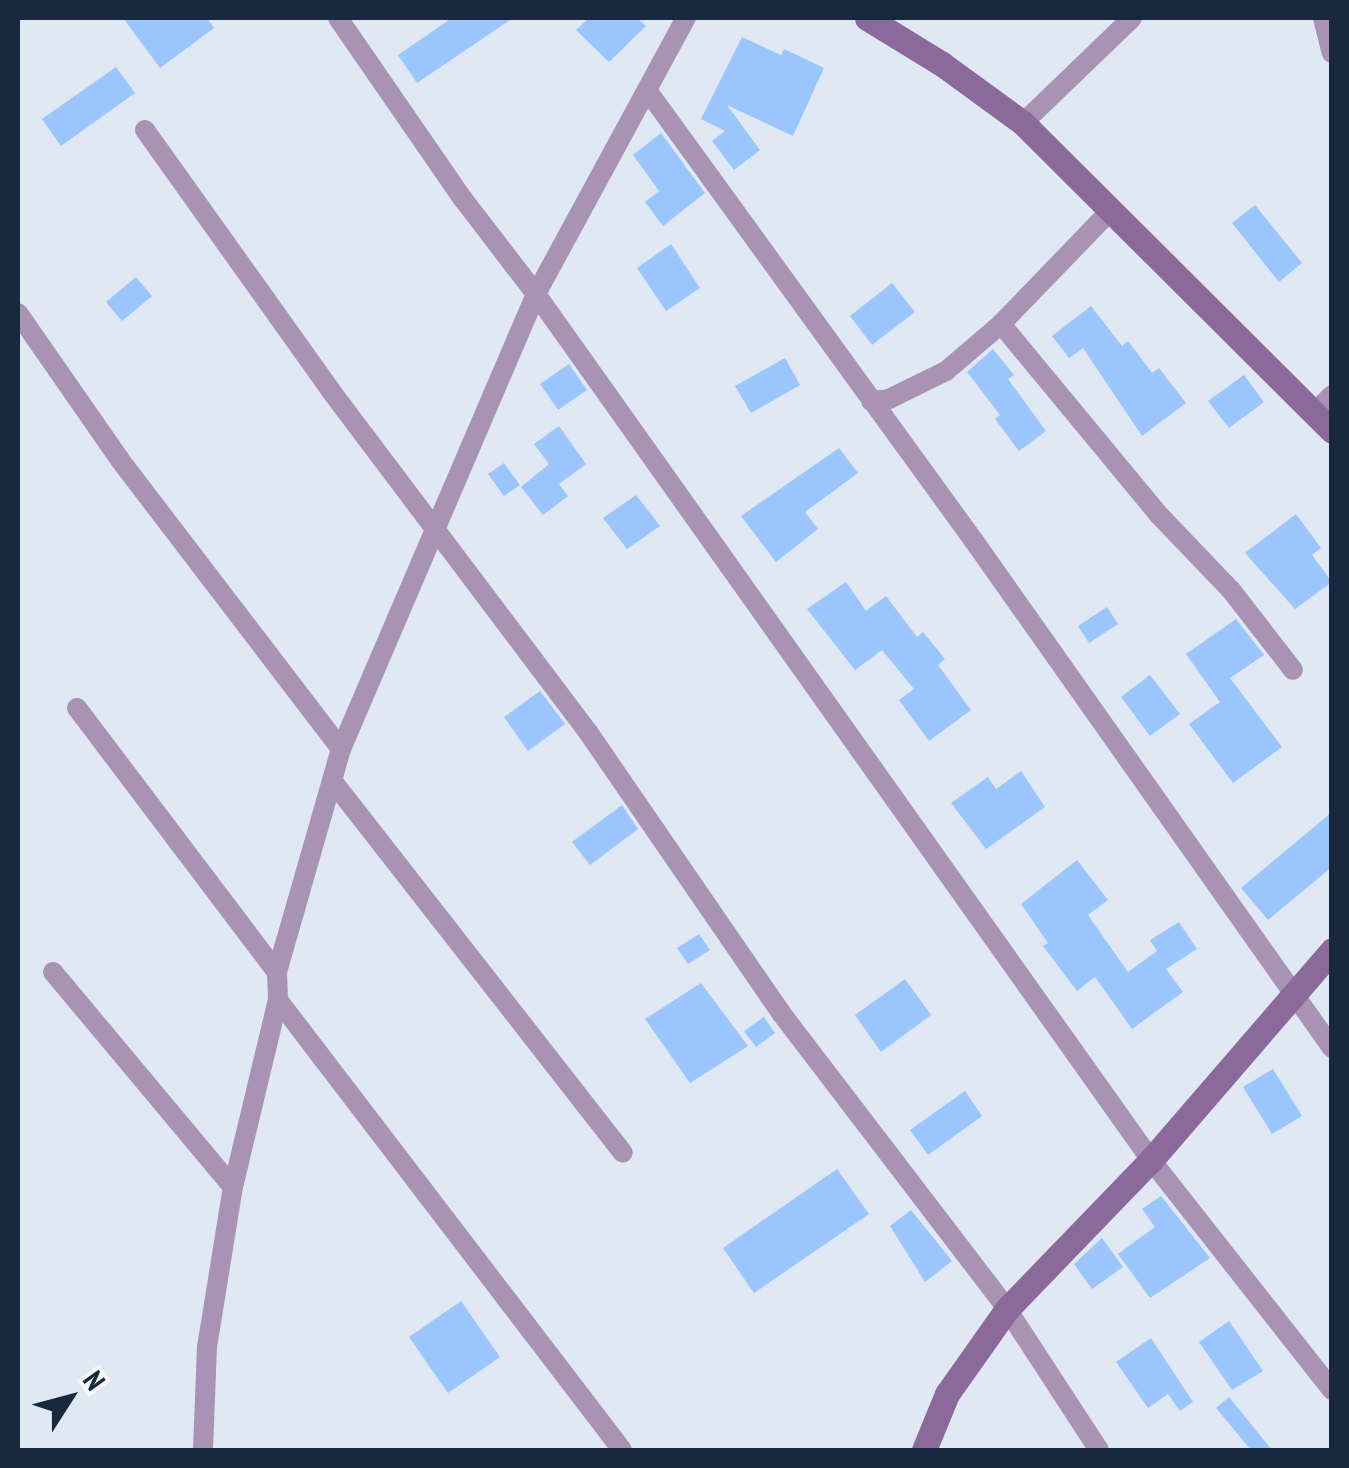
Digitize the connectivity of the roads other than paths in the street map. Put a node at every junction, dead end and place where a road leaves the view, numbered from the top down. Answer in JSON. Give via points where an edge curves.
{"nodes":[{"id":1,"x":338,"y":18,"type":"edge"},
{"id":2,"x":686,"y":18,"type":"edge"},
{"id":3,"x":867,"y":18,"type":"edge"},
{"id":4,"x":1132,"y":18,"type":"edge"},
{"id":5,"x":1324,"y":18,"type":"edge"},
{"id":6,"x":1332,"y":53,"type":"edge"},
{"id":7,"x":646,"y":90,"type":"junction"},
{"id":8,"x":1023,"y":124,"type":"junction"},
{"id":9,"x":145,"y":130,"type":"dead end"},
{"id":10,"x":1109,"y":212,"type":"junction"},
{"id":11,"x":536,"y":294,"type":"junction"},
{"id":12,"x":18,"y":313,"type":"edge"},
{"id":13,"x":1002,"y":324,"type":"junction"},
{"id":14,"x":871,"y":401,"type":"junction"},
{"id":15,"x":1326,"y":413,"type":"edge"},
{"id":16,"x":434,"y":528,"type":"junction"},
{"id":17,"x":1293,"y":670,"type":"dead end"},
{"id":18,"x":77,"y":708,"type":"dead end"},
{"id":19,"x":341,"y":749,"type":"junction"},
{"id":20,"x":334,"y":782,"type":"junction"},
{"id":21,"x":1332,"y":950,"type":"edge"},
{"id":22,"x":53,"y":972,"type":"dead end"},
{"id":23,"x":276,"y":972,"type":"junction"},
{"id":24,"x":1294,"y":996,"type":"junction"},
{"id":25,"x":278,"y":1000,"type":"junction"},
{"id":26,"x":1332,"y":1048,"type":"edge"},
{"id":27,"x":624,"y":1153,"type":"dead end"},
{"id":28,"x":1151,"y":1160,"type":"junction"},
{"id":29,"x":234,"y":1188,"type":"junction"},
{"id":30,"x":1007,"y":1309,"type":"junction"},
{"id":31,"x":1332,"y":1390,"type":"edge"},
{"id":32,"x":203,"y":1450,"type":"edge"},
{"id":33,"x":622,"y":1450,"type":"edge"},
{"id":34,"x":924,"y":1450,"type":"edge"},
{"id":35,"x":1099,"y":1450,"type":"edge"}],
"edges":[{"from":1,"to":11,"type":"street"},
{"from":2,"to":7,"type":"street"},
{"from":3,"to":8,"type":"main road"},
{"from":4,"to":8,"type":"street"},
{"from":5,"to":6,"type":"street"},
{"from":7,"to":11,"type":"street"},
{"from":7,"to":14,"type":"street"},
{"from":8,"to":10,"type":"main road"},
{"from":9,"to":16,"type":"street"},
{"from":10,"to":13,"type":"street"},
{"from":10,"to":15,"type":"main road"},
{"from":11,"to":16,"type":"street"},
{"from":11,"to":28,"type":"street"},
{"from":12,"to":19,"type":"street","via":[[120,460]]},
{"from":13,"to":14,"type":"street","via":[[946,371]]},
{"from":13,"to":17,"type":"street"},
{"from":14,"to":24,"type":"street"},
{"from":16,"to":19,"type":"street"},
{"from":16,"to":30,"type":"street","via":[[588,732],[780,1013]]},
{"from":18,"to":23,"type":"street"},
{"from":19,"to":20,"type":"street"},
{"from":20,"to":23,"type":"street"},
{"from":20,"to":27,"type":"street"},
{"from":21,"to":24,"type":"main road"},
{"from":22,"to":29,"type":"street"},
{"from":23,"to":25,"type":"street"},
{"from":24,"to":26,"type":"street"},
{"from":24,"to":28,"type":"main road"},
{"from":25,"to":29,"type":"street"},
{"from":25,"to":33,"type":"street"},
{"from":28,"to":30,"type":"main road"},
{"from":28,"to":31,"type":"street"},
{"from":29,"to":32,"type":"street","via":[[207,1347]]},
{"from":30,"to":34,"type":"main road","via":[[947,1394]]},
{"from":30,"to":35,"type":"street"}]}
